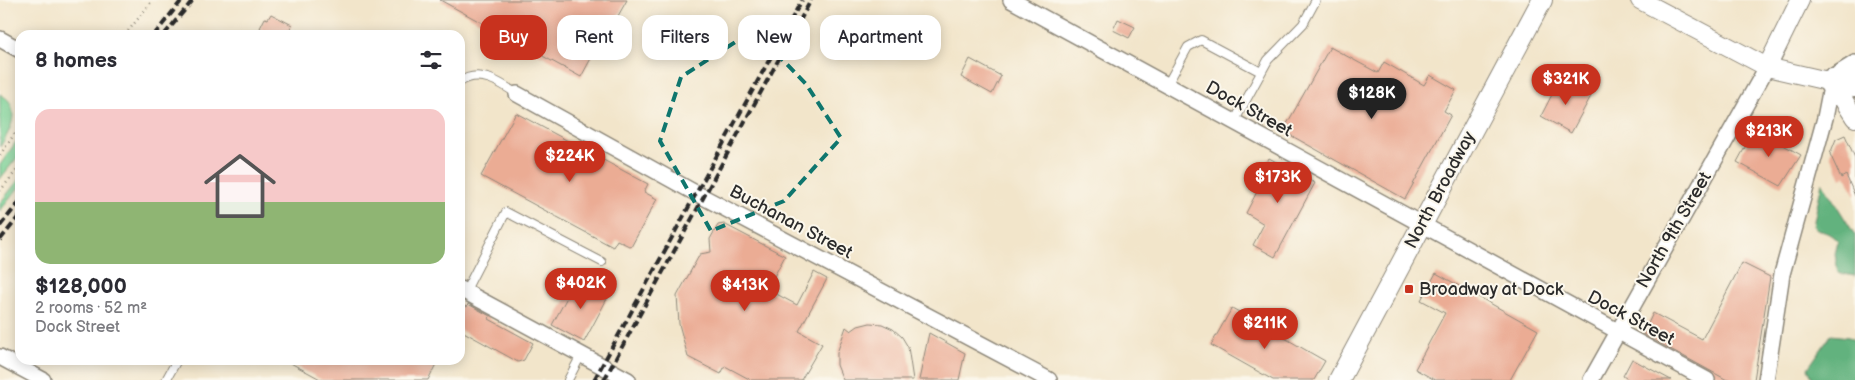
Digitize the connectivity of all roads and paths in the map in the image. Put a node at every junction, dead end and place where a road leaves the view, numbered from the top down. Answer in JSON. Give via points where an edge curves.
{"nodes":[{"id":1,"x":153,"y":0,"type":"edge"},
{"id":2,"x":1010,"y":0,"type":"edge"},
{"id":3,"x":1316,"y":0,"type":"edge"},
{"id":4,"x":1542,"y":0,"type":"edge"},
{"id":5,"x":1640,"y":0,"type":"edge"},
{"id":6,"x":1800,"y":0,"type":"edge"},
{"id":7,"x":129,"y":30,"type":"edge"},
{"id":8,"x":0,"y":39,"type":"edge"},
{"id":9,"x":15,"y":47,"type":"edge"},
{"id":10,"x":1855,"y":63,"type":"edge"},
{"id":11,"x":1767,"y":66,"type":"junction"},
{"id":12,"x":1262,"y":72,"type":"junction"},
{"id":13,"x":465,"y":79,"type":"edge"},
{"id":14,"x":1843,"y":83,"type":"edge"},
{"id":15,"x":1167,"y":85,"type":"junction"},
{"id":16,"x":517,"y":94,"type":"joint"},
{"id":17,"x":1855,"y":118,"type":"edge"},
{"id":18,"x":1234,"y":122,"type":"junction"},
{"id":19,"x":15,"y":133,"type":"edge"},
{"id":20,"x":0,"y":155,"type":"edge"},
{"id":21,"x":15,"y":172,"type":"edge"},
{"id":22,"x":0,"y":191,"type":"edge"},
{"id":23,"x":1422,"y":224,"type":"junction"},
{"id":24,"x":602,"y":262,"type":"dead end"},
{"id":25,"x":465,"y":285,"type":"edge"},
{"id":26,"x":465,"y":292,"type":"edge"},
{"id":27,"x":1617,"y":332,"type":"junction"},
{"id":28,"x":581,"y":355,"type":"junction"},
{"id":29,"x":0,"y":357,"type":"edge"},
{"id":30,"x":174,"y":365,"type":"edge"},
{"id":31,"x":43,"y":380,"type":"edge"},
{"id":32,"x":166,"y":380,"type":"edge"},
{"id":33,"x":568,"y":380,"type":"edge"},
{"id":34,"x":628,"y":380,"type":"edge"},
{"id":35,"x":1048,"y":380,"type":"edge"},
{"id":36,"x":1339,"y":380,"type":"edge"},
{"id":37,"x":1591,"y":380,"type":"edge"},
{"id":38,"x":1707,"y":380,"type":"edge"},
{"id":39,"x":1766,"y":380,"type":"edge"}],
"edges":[{"from":1,"to":7,"type":"path"},
{"from":2,"to":15,"type":"street","name":"Dock Street"},
{"from":3,"to":12,"type":"lane","via":[[1303,24],[1268,60]]},
{"from":4,"to":23,"type":"main road","name":"North Broadway"},
{"from":5,"to":11,"type":"street"},
{"from":6,"to":11,"type":"street","name":"North 9th Street"},
{"from":8,"to":9,"type":"street"},
{"from":10,"to":14,"type":"street","via":[[1839,73]]},
{"from":11,"to":14,"type":"street"},
{"from":11,"to":27,"type":"street","name":"North 9th Street"},
{"from":12,"to":15,"type":"lane","via":[[1201,40],[1188,47]]},
{"from":12,"to":18,"type":"lane"},
{"from":13,"to":16,"type":"lane","via":[[475,76],[490,78]]},
{"from":14,"to":17,"type":"street"},
{"from":14,"to":39,"type":"street","via":[[1825,118],[1782,274]]},
{"from":15,"to":18,"type":"street","name":"Dock Street"},
{"from":16,"to":35,"type":"street","name":"Buchanan Street"},
{"from":18,"to":23,"type":"street","name":"Dock Street"},
{"from":19,"to":20,"type":"path"},
{"from":21,"to":22,"type":"path"},
{"from":23,"to":27,"type":"street","name":"Dock Street"},
{"from":23,"to":36,"type":"main road","name":"North Broadway"},
{"from":24,"to":25,"type":"lane","via":[[506,212]]},
{"from":26,"to":28,"type":"street"},
{"from":27,"to":37,"type":"street","name":"North 9th Street"},
{"from":27,"to":38,"type":"street","name":"Dock Street"},
{"from":28,"to":33,"type":"lane"},
{"from":28,"to":34,"type":"street"},
{"from":29,"to":31,"type":"street"},
{"from":30,"to":32,"type":"lane"}]}
